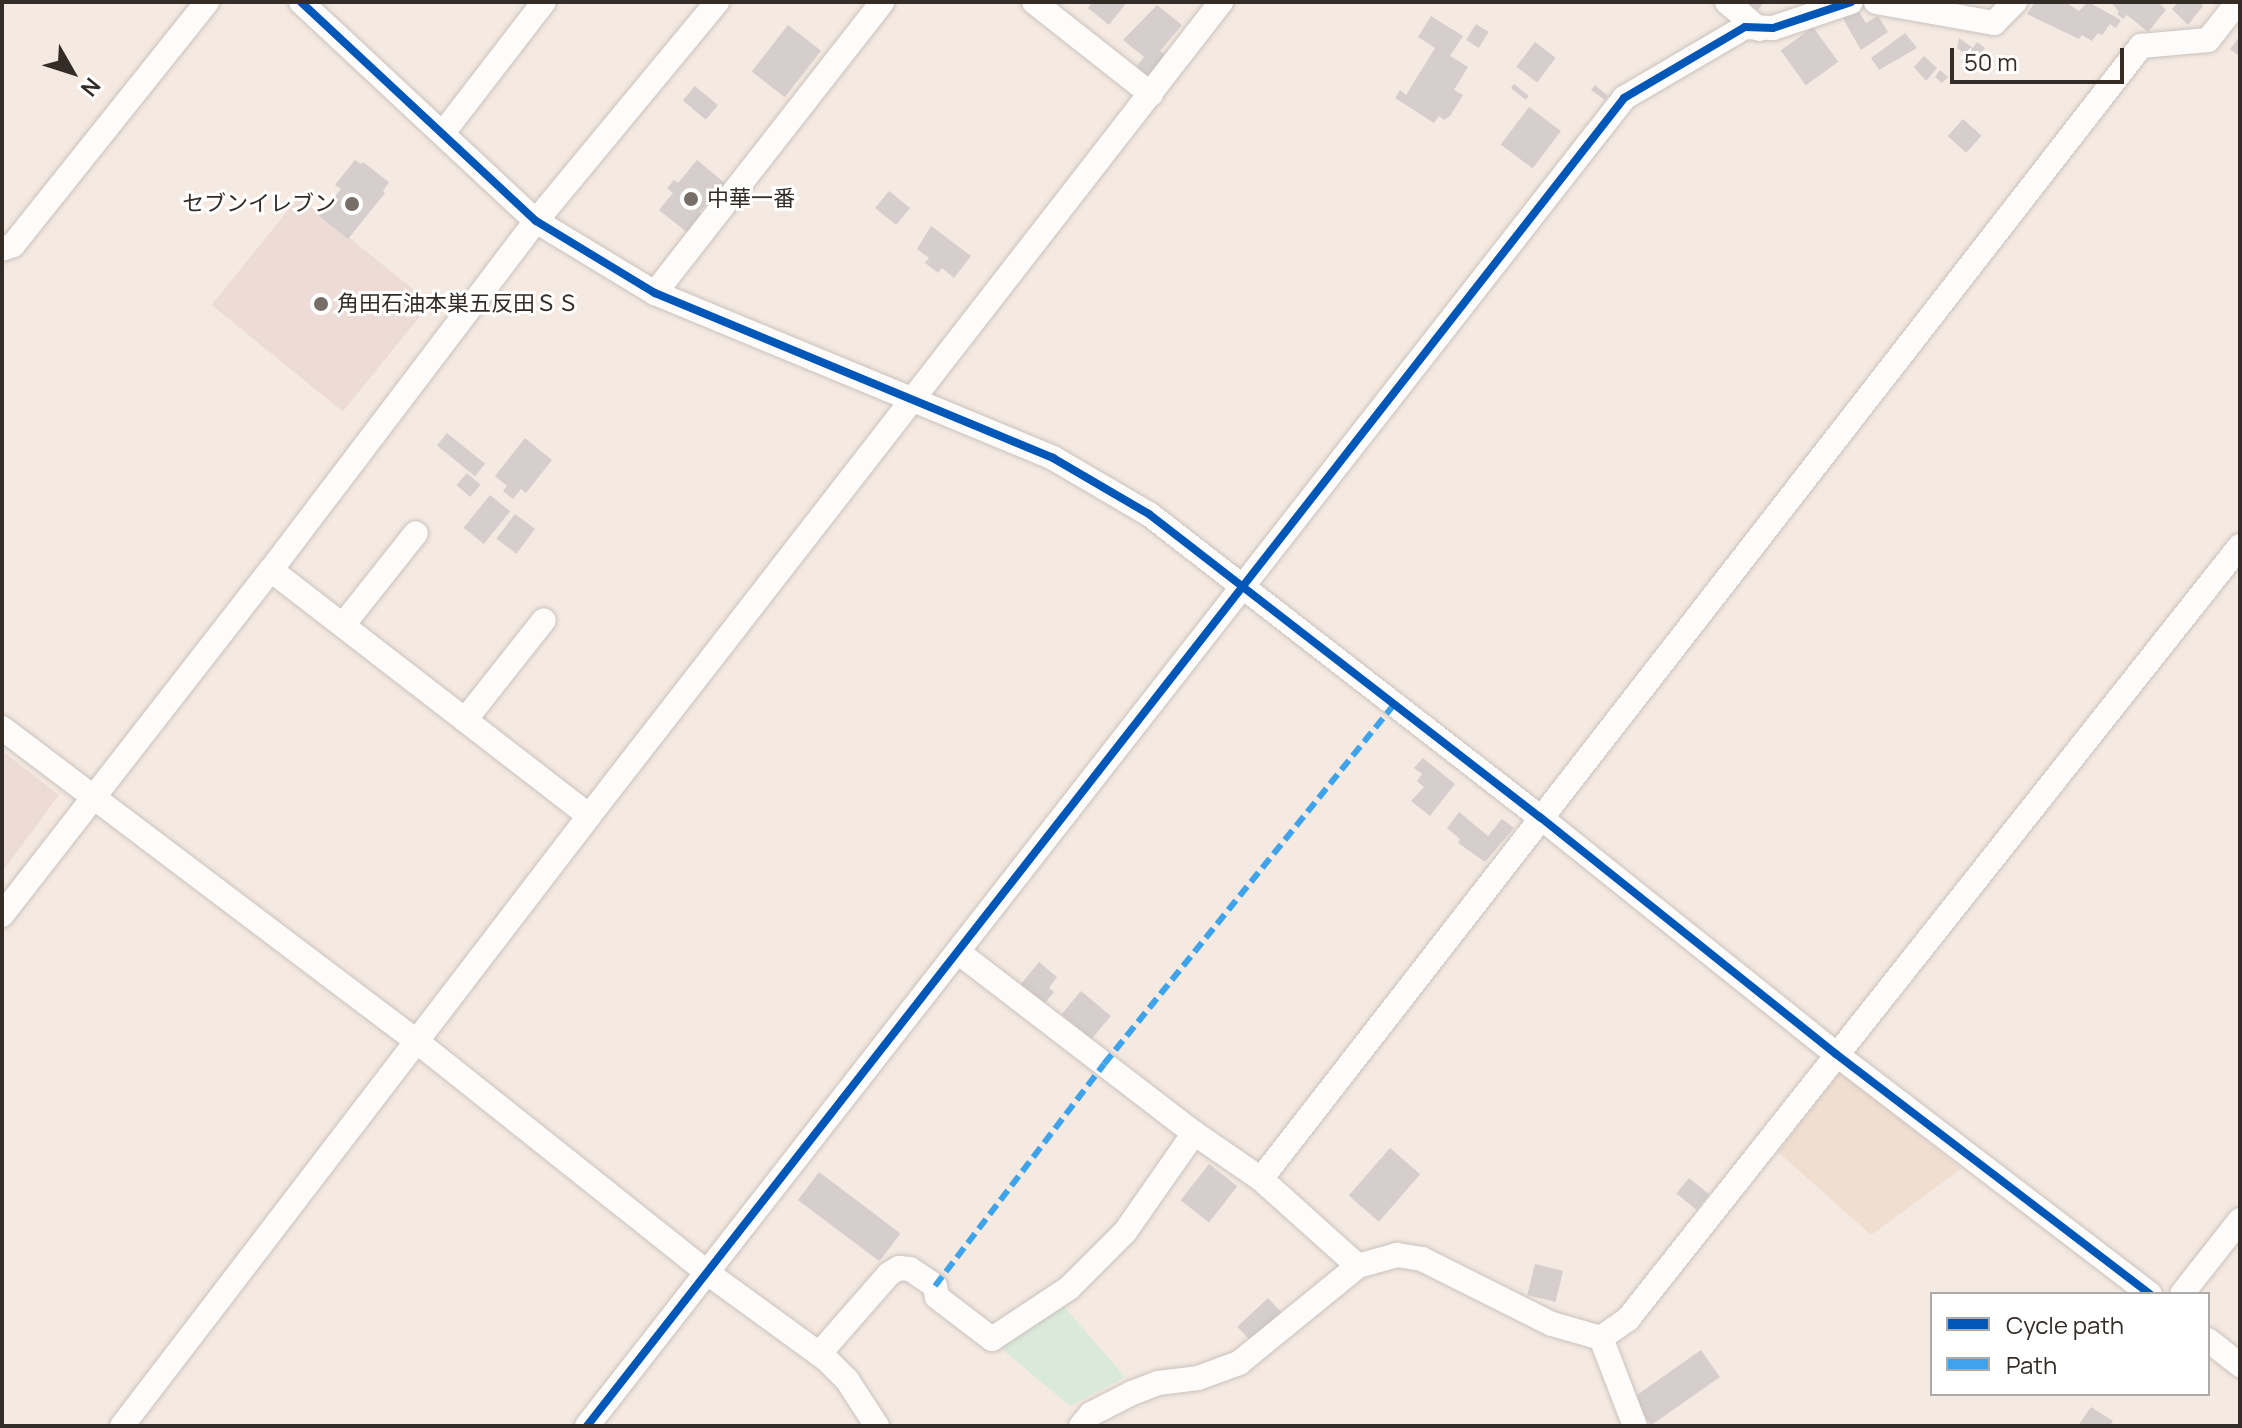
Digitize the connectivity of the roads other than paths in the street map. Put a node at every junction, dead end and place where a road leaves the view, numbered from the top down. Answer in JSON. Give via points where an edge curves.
{"nodes":[{"id":1,"x":207,"y":2,"type":"edge"},
{"id":2,"x":301,"y":2,"type":"edge"},
{"id":3,"x":544,"y":2,"type":"edge"},
{"id":4,"x":717,"y":2,"type":"edge"},
{"id":5,"x":882,"y":2,"type":"edge"},
{"id":6,"x":1221,"y":2,"type":"edge"},
{"id":7,"x":1727,"y":2,"type":"edge"},
{"id":8,"x":1851,"y":2,"type":"edge"},
{"id":9,"x":1876,"y":2,"type":"edge"},
{"id":10,"x":2015,"y":2,"type":"edge"},
{"id":11,"x":2238,"y":2,"type":"edge"},
{"id":12,"x":1044,"y":5,"type":"edge"},
{"id":13,"x":1759,"y":29,"type":"junction"},
{"id":14,"x":1151,"y":94,"type":"junction"},
{"id":15,"x":443,"y":133,"type":"junction"},
{"id":16,"x":536,"y":221,"type":"junction"},
{"id":17,"x":2,"y":249,"type":"edge"},
{"id":18,"x":655,"y":293,"type":"junction"},
{"id":19,"x":912,"y":399,"type":"junction"},
{"id":20,"x":416,"y":533,"type":"dead end"},
{"id":21,"x":2240,"y":546,"type":"edge"},
{"id":22,"x":271,"y":570,"type":"junction"},
{"id":23,"x":1243,"y":584,"type":"junction"},
{"id":24,"x":544,"y":620,"type":"dead end"},
{"id":25,"x":343,"y":625,"type":"junction"},
{"id":26,"x":465,"y":720,"type":"junction"},
{"id":27,"x":2,"y":728,"type":"edge"},
{"id":28,"x":93,"y":797,"type":"junction"},
{"id":29,"x":589,"y":816,"type":"junction"},
{"id":30,"x":1540,"y":817,"type":"junction"},
{"id":31,"x":2,"y":915,"type":"edge"},
{"id":32,"x":958,"y":952,"type":"junction"},
{"id":33,"x":415,"y":1040,"type":"junction"},
{"id":34,"x":1836,"y":1054,"type":"junction"},
{"id":35,"x":1194,"y":1133,"type":"junction"},
{"id":36,"x":1261,"y":1179,"type":"junction"},
{"id":37,"x":2240,"y":1220,"type":"edge"},
{"id":38,"x":1358,"y":1266,"type":"junction"},
{"id":39,"x":709,"y":1274,"type":"junction"},
{"id":40,"x":2147,"y":1292,"type":"edge"},
{"id":41,"x":2184,"y":1292,"type":"edge"},
{"id":42,"x":1601,"y":1338,"type":"junction"},
{"id":43,"x":2210,"y":1342,"type":"edge"},
{"id":44,"x":819,"y":1354,"type":"junction"},
{"id":45,"x":2240,"y":1365,"type":"edge"},
{"id":46,"x":122,"y":1426,"type":"edge"},
{"id":47,"x":587,"y":1426,"type":"edge"},
{"id":48,"x":877,"y":1426,"type":"edge"},
{"id":49,"x":1081,"y":1426,"type":"edge"},
{"id":50,"x":1635,"y":1426,"type":"edge"}],
"edges":[{"from":1,"to":17,"type":"street","via":[[13,245]]},
{"from":2,"to":15,"type":"street"},
{"from":3,"to":15,"type":"street"},
{"from":4,"to":16,"type":"street"},
{"from":5,"to":18,"type":"street"},
{"from":6,"to":14,"type":"street"},
{"from":7,"to":13,"type":"street"},
{"from":8,"to":13,"type":"street"},
{"from":9,"to":10,"type":"street","via":[[1994,23]]},
{"from":11,"to":30,"type":"street","via":[[2208,40],[2141,46]]},
{"from":12,"to":14,"type":"street"},
{"from":13,"to":23,"type":"street","via":[[1745,27],[1624,98]]},
{"from":14,"to":19,"type":"street"},
{"from":15,"to":16,"type":"street"},
{"from":16,"to":18,"type":"street"},
{"from":16,"to":22,"type":"street"},
{"from":18,"to":19,"type":"street"},
{"from":19,"to":23,"type":"street","via":[[1094,479]]},
{"from":19,"to":29,"type":"street"},
{"from":20,"to":25,"type":"street"},
{"from":21,"to":34,"type":"street"},
{"from":22,"to":25,"type":"street"},
{"from":22,"to":28,"type":"street"},
{"from":23,"to":30,"type":"street"},
{"from":23,"to":32,"type":"street"},
{"from":24,"to":26,"type":"street"},
{"from":25,"to":26,"type":"street"},
{"from":26,"to":29,"type":"street"},
{"from":27,"to":28,"type":"street"},
{"from":28,"to":31,"type":"street"},
{"from":28,"to":33,"type":"street"},
{"from":29,"to":33,"type":"street"},
{"from":30,"to":34,"type":"street"},
{"from":30,"to":36,"type":"street"},
{"from":32,"to":35,"type":"street"},
{"from":32,"to":39,"type":"street"},
{"from":33,"to":39,"type":"street"},
{"from":33,"to":46,"type":"street"},
{"from":34,"to":40,"type":"street"},
{"from":34,"to":42,"type":"street","via":[[1628,1319]]},
{"from":35,"to":36,"type":"street"},
{"from":35,"to":44,"type":"street","via":[[1125,1232],[1069,1288],[992,1339],[937,1297],[935,1286],[910,1269],[899,1268]]},
{"from":36,"to":38,"type":"street"},
{"from":37,"to":41,"type":"street"},
{"from":38,"to":42,"type":"street","via":[[1397,1255],[1422,1259],[1552,1324]]},
{"from":38,"to":49,"type":"street","via":[[1239,1363],[1132,1393],[1091,1414]]},
{"from":39,"to":44,"type":"street"},
{"from":39,"to":47,"type":"street"},
{"from":42,"to":50,"type":"street"},
{"from":43,"to":45,"type":"street"},
{"from":44,"to":48,"type":"street","via":[[847,1380]]}]}
